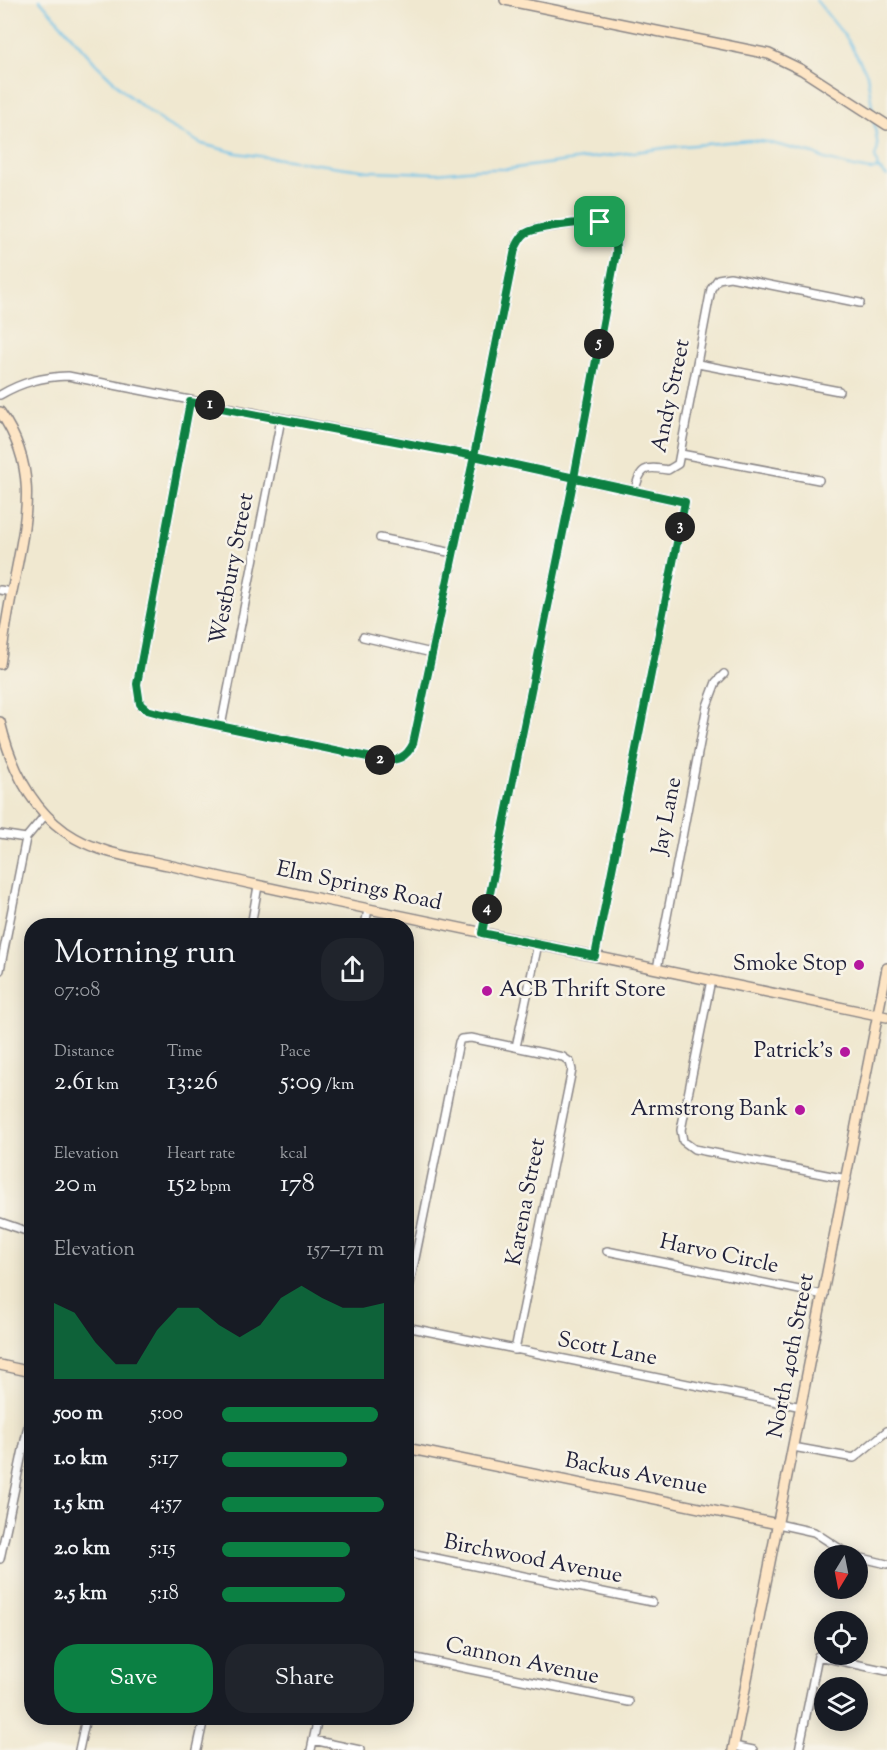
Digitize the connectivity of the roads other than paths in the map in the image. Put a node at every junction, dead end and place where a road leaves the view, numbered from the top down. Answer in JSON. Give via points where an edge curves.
{"nodes":[{"id":1,"x":505,"y":0,"type":"edge"},
{"id":2,"x":887,"y":125,"type":"edge"},
{"id":3,"x":860,"y":303,"type":"dead end"},
{"id":4,"x":698,"y":364,"type":"junction"},
{"id":5,"x":839,"y":391,"type":"dead end"},
{"id":6,"x":0,"y":395,"type":"edge"},
{"id":7,"x":190,"y":402,"type":"junction"},
{"id":8,"x":0,"y":412,"type":"edge"},
{"id":9,"x":281,"y":419,"type":"junction"},
{"id":10,"x":681,"y":454,"type":"junction"},
{"id":11,"x":474,"y":456,"type":"junction"},
{"id":12,"x":574,"y":478,"type":"junction"},
{"id":13,"x":819,"y":480,"type":"dead end"},
{"id":14,"x":635,"y":491,"type":"junction"},
{"id":15,"x":380,"y":538,"type":"dead end"},
{"id":16,"x":453,"y":553,"type":"junction"},
{"id":17,"x":0,"y":590,"type":"edge"},
{"id":18,"x":12,"y":592,"type":"junction"},
{"id":19,"x":363,"y":637,"type":"dead end"},
{"id":20,"x":432,"y":653,"type":"junction"},
{"id":21,"x":0,"y":664,"type":"edge"},
{"id":22,"x":724,"y":674,"type":"dead end"},
{"id":23,"x":0,"y":722,"type":"edge"},
{"id":24,"x":221,"y":726,"type":"junction"},
{"id":25,"x":46,"y":814,"type":"junction"},
{"id":26,"x":0,"y":834,"type":"edge"},
{"id":27,"x":26,"y":838,"type":"junction"},
{"id":28,"x":258,"y":886,"type":"junction"},
{"id":29,"x":368,"y":909,"type":"junction"},
{"id":30,"x":252,"y":918,"type":"edge"},
{"id":31,"x":366,"y":918,"type":"edge"},
{"id":32,"x":411,"y":918,"type":"edge"},
{"id":33,"x":414,"y":919,"type":"edge"},
{"id":34,"x":482,"y":933,"type":"junction"},
{"id":35,"x":537,"y":944,"type":"junction"},
{"id":36,"x":595,"y":956,"type":"junction"},
{"id":37,"x":887,"y":968,"type":"edge"},
{"id":38,"x":657,"y":969,"type":"junction"},
{"id":39,"x":0,"y":970,"type":"edge"},
{"id":40,"x":711,"y":980,"type":"junction"},
{"id":41,"x":882,"y":1016,"type":"edge"},
{"id":42,"x":516,"y":1047,"type":"junction"},
{"id":43,"x":847,"y":1179,"type":"junction"},
{"id":44,"x":0,"y":1222,"type":"edge"},
{"id":45,"x":24,"y":1230,"type":"edge"},
{"id":46,"x":607,"y":1251,"type":"dead end"},
{"id":47,"x":414,"y":1263,"type":"edge"},
{"id":48,"x":824,"y":1295,"type":"junction"},
{"id":49,"x":414,"y":1329,"type":"edge"},
{"id":50,"x":515,"y":1350,"type":"junction"},
{"id":51,"x":0,"y":1365,"type":"edge"},
{"id":52,"x":24,"y":1370,"type":"edge"},
{"id":53,"x":801,"y":1407,"type":"junction"},
{"id":54,"x":887,"y":1431,"type":"edge"},
{"id":55,"x":24,"y":1445,"type":"edge"},
{"id":56,"x":794,"y":1447,"type":"junction"},
{"id":57,"x":414,"y":1450,"type":"edge"},
{"id":58,"x":778,"y":1524,"type":"junction"},
{"id":59,"x":834,"y":1545,"type":"edge"},
{"id":60,"x":414,"y":1554,"type":"edge"},
{"id":61,"x":0,"y":1559,"type":"edge"},
{"id":62,"x":868,"y":1559,"type":"edge"},
{"id":63,"x":887,"y":1564,"type":"edge"},
{"id":64,"x":652,"y":1602,"type":"dead end"},
{"id":65,"x":414,"y":1658,"type":"edge"},
{"id":66,"x":887,"y":1671,"type":"edge"},
{"id":67,"x":629,"y":1702,"type":"dead end"},
{"id":68,"x":84,"y":1725,"type":"edge"},
{"id":69,"x":202,"y":1725,"type":"edge"},
{"id":70,"x":316,"y":1725,"type":"edge"},
{"id":71,"x":313,"y":1740,"type":"junction"},
{"id":72,"x":734,"y":1748,"type":"edge"},
{"id":73,"x":79,"y":1750,"type":"edge"},
{"id":74,"x":197,"y":1750,"type":"edge"},
{"id":75,"x":311,"y":1750,"type":"edge"},
{"id":76,"x":360,"y":1750,"type":"edge"},
{"id":77,"x":753,"y":1750,"type":"edge"},
{"id":78,"x":799,"y":1750,"type":"edge"}],
"edges":[{"from":1,"to":2,"type":"street","via":[[769,54],[802,70]]},
{"from":3,"to":4,"type":"street","name":"Andy Street","via":[[730,277],[718,279],[711,289]]},
{"from":4,"to":5,"type":"street"},
{"from":4,"to":10,"type":"street","name":"Andy Street"},
{"from":6,"to":7,"type":"street","via":[[32,380],[68,376]]},
{"from":7,"to":9,"type":"street"},
{"from":7,"to":24,"type":"street","via":[[137,684],[140,704],[147,710]]},
{"from":8,"to":18,"type":"street","via":[[19,447],[26,479],[27,511]]},
{"from":9,"to":11,"type":"street"},
{"from":9,"to":24,"type":"street","name":"Westbury Street"},
{"from":10,"to":13,"type":"street"},
{"from":10,"to":14,"type":"street","name":"Andy Street","via":[[674,468],[643,471]]},
{"from":11,"to":12,"type":"street"},
{"from":11,"to":12,"type":"street","via":[[518,242],[531,230],[600,222],[614,234],[616,246]]},
{"from":11,"to":16,"type":"street"},
{"from":12,"to":14,"type":"street"},
{"from":12,"to":34,"type":"street"},
{"from":14,"to":36,"type":"street","via":[[685,502]]},
{"from":15,"to":16,"type":"street"},
{"from":16,"to":20,"type":"street"},
{"from":17,"to":18,"type":"street"},
{"from":18,"to":21,"type":"street"},
{"from":19,"to":20,"type":"street"},
{"from":20,"to":24,"type":"street","via":[[413,744],[409,752],[393,761]]},
{"from":22,"to":38,"type":"street","name":"Jay Lane","via":[[716,682],[707,706]]},
{"from":23,"to":25,"type":"street","name":"Elm Springs Road","via":[[16,771]]},
{"from":25,"to":27,"type":"street"},
{"from":25,"to":28,"type":"street","name":"Elm Springs Road","via":[[75,838],[99,849]]},
{"from":26,"to":27,"type":"street"},
{"from":27,"to":39,"type":"street"},
{"from":28,"to":29,"type":"street","name":"Elm Springs Road"},
{"from":28,"to":30,"type":"street"},
{"from":29,"to":31,"type":"street"},
{"from":29,"to":32,"type":"street","name":"Elm Springs Road"},
{"from":33,"to":34,"type":"street","name":"Elm Springs Road"},
{"from":34,"to":35,"type":"street","name":"Elm Springs Road"},
{"from":35,"to":36,"type":"street","name":"Elm Springs Road"},
{"from":35,"to":42,"type":"street"},
{"from":36,"to":38,"type":"street","name":"Elm Springs Road"},
{"from":37,"to":41,"type":"street","name":"North 40th Street"},
{"from":38,"to":40,"type":"street","name":"Elm Springs Road"},
{"from":40,"to":41,"type":"street","name":"Elm Springs Road"},
{"from":40,"to":43,"type":"street","via":[[681,1130],[683,1141],[694,1149]]},
{"from":41,"to":43,"type":"street","name":"North 40th Street"},
{"from":42,"to":47,"type":"street","via":[[461,1039]]},
{"from":42,"to":50,"type":"street","name":"Karena Street","via":[[563,1057],[572,1070]]},
{"from":43,"to":48,"type":"street","name":"North 40th Street"},
{"from":44,"to":45,"type":"street"},
{"from":46,"to":48,"type":"street","name":"Harvo Circle"},
{"from":48,"to":53,"type":"street","name":"North 40th Street"},
{"from":49,"to":50,"type":"street","name":"Scott Lane"},
{"from":50,"to":53,"type":"street","name":"Scott Lane"},
{"from":51,"to":52,"type":"street"},
{"from":53,"to":56,"type":"street","name":"North 40th Street"},
{"from":54,"to":56,"type":"street","via":[[854,1458]]},
{"from":55,"to":61,"type":"street"},
{"from":56,"to":58,"type":"street","name":"North 40th Street"},
{"from":57,"to":58,"type":"street","name":"Backus Avenue"},
{"from":58,"to":59,"type":"street","name":"Backus Avenue","via":[[814,1532]]},
{"from":58,"to":72,"type":"street","name":"North 40th Street"},
{"from":60,"to":64,"type":"street","name":"Birchwood Avenue"},
{"from":62,"to":63,"type":"street"},
{"from":65,"to":67,"type":"street","name":"Cannon Avenue"},
{"from":66,"to":78,"type":"street","via":[[818,1656]]},
{"from":68,"to":73,"type":"street"},
{"from":69,"to":74,"type":"street"},
{"from":70,"to":71,"type":"street"},
{"from":71,"to":75,"type":"street"},
{"from":71,"to":76,"type":"street"},
{"from":72,"to":77,"type":"street"}]}
